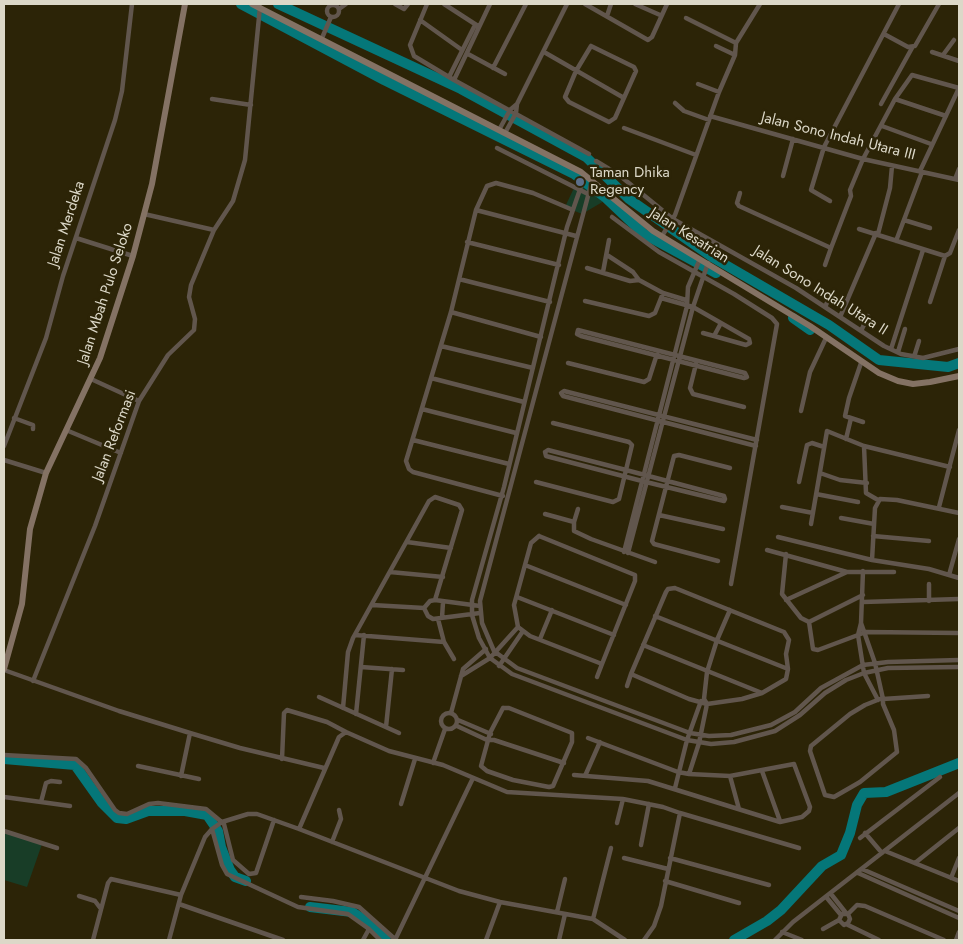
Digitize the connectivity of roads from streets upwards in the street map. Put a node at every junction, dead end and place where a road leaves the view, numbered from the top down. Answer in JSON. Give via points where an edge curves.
{"nodes":[{"id":1,"x":132,"y":4,"type":"edge"},
{"id":2,"x":185,"y":4,"type":"edge"},
{"id":3,"x":252,"y":4,"type":"edge"},
{"id":4,"x":334,"y":4,"type":"edge"},
{"id":5,"x":346,"y":4,"type":"edge"},
{"id":6,"x":395,"y":4,"type":"edge"},
{"id":7,"x":408,"y":4,"type":"edge"},
{"id":8,"x":427,"y":4,"type":"edge"},
{"id":9,"x":444,"y":4,"type":"edge"},
{"id":10,"x":490,"y":4,"type":"edge"},
{"id":11,"x":517,"y":4,"type":"edge"},
{"id":12,"x":567,"y":4,"type":"edge"},
{"id":13,"x":585,"y":4,"type":"edge"},
{"id":14,"x":611,"y":4,"type":"edge"},
{"id":15,"x":637,"y":4,"type":"edge"},
{"id":16,"x":667,"y":4,"type":"edge"},
{"id":17,"x":760,"y":4,"type":"edge"},
{"id":18,"x":899,"y":4,"type":"edge"},
{"id":19,"x":939,"y":4,"type":"edge"},
{"id":20,"x":524,"y":6,"type":"edge"},
{"id":21,"x":259,"y":9,"type":"junction"},
{"id":22,"x":340,"y":9,"type":"junction"},
{"id":23,"x":607,"y":16,"type":"junction"},
{"id":24,"x":660,"y":16,"type":"junction"},
{"id":25,"x":331,"y":17,"type":"junction"},
{"id":26,"x":686,"y":18,"type":"dead end"},
{"id":27,"x":420,"y":20,"type":"junction"},
{"id":28,"x":477,"y":26,"type":"junction"},
{"id":29,"x":884,"y":34,"type":"junction"},
{"id":30,"x":323,"y":37,"type":"junction"},
{"id":31,"x":954,"y":40,"type":"dead end"},
{"id":32,"x":736,"y":43,"type":"junction"},
{"id":33,"x":716,"y":46,"type":"dead end"},
{"id":34,"x":912,"y":48,"type":"junction"},
{"id":35,"x":462,"y":50,"type":"junction"},
{"id":36,"x":544,"y":52,"type":"junction"},
{"id":37,"x":932,"y":52,"type":"dead end"},
{"id":38,"x":468,"y":54,"type":"junction"},
{"id":39,"x":735,"y":55,"type":"junction"},
{"id":40,"x":943,"y":55,"type":"junction"},
{"id":41,"x":959,"y":61,"type":"edge"},
{"id":42,"x":493,"y":68,"type":"junction"},
{"id":43,"x":576,"y":71,"type":"junction"},
{"id":44,"x":505,"y":74,"type":"dead end"},
{"id":45,"x":451,"y":79,"type":"junction"},
{"id":46,"x":698,"y":84,"type":"dead end"},
{"id":47,"x":959,"y":88,"type":"edge"},
{"id":48,"x":719,"y":92,"type":"junction"},
{"id":49,"x":624,"y":98,"type":"junction"},
{"id":50,"x":212,"y":99,"type":"dead end"},
{"id":51,"x":896,"y":99,"type":"junction"},
{"id":52,"x":675,"y":103,"type":"dead end"},
{"id":53,"x":517,"y":104,"type":"junction"},
{"id":54,"x":881,"y":104,"type":"dead end"},
{"id":55,"x":251,"y":105,"type":"junction"},
{"id":56,"x":509,"y":112,"type":"junction"},
{"id":57,"x":515,"y":115,"type":"junction"},
{"id":58,"x":946,"y":116,"type":"junction"},
{"id":59,"x":709,"y":118,"type":"junction"},
{"id":60,"x":882,"y":126,"type":"junction"},
{"id":61,"x":624,"y":128,"type":"dead end"},
{"id":62,"x":503,"y":129,"type":"junction"},
{"id":63,"x":793,"y":139,"type":"junction"},
{"id":64,"x":931,"y":144,"type":"junction"},
{"id":65,"x":824,"y":147,"type":"junction"},
{"id":66,"x":496,"y":148,"type":"dead end"},
{"id":67,"x":590,"y":154,"type":"dead end"},
{"id":68,"x":696,"y":155,"type":"junction"},
{"id":69,"x":863,"y":159,"type":"junction"},
{"id":70,"x":596,"y":161,"type":"dead end"},
{"id":71,"x":892,"y":166,"type":"junction"},
{"id":72,"x":959,"y":169,"type":"edge"},
{"id":73,"x":921,"y":171,"type":"junction"},
{"id":74,"x":584,"y":176,"type":"junction"},
{"id":75,"x":782,"y":176,"type":"dead end"},
{"id":76,"x":957,"y":180,"type":"edge"},
{"id":77,"x":592,"y":182,"type":"junction"},
{"id":78,"x":578,"y":191,"type":"junction"},
{"id":79,"x":588,"y":192,"type":"junction"},
{"id":80,"x":740,"y":193,"type":"dead end"},
{"id":81,"x":830,"y":201,"type":"dead end"},
{"id":82,"x":476,"y":210,"type":"junction"},
{"id":83,"x":573,"y":210,"type":"junction"},
{"id":84,"x":144,"y":214,"type":"junction"},
{"id":85,"x":612,"y":217,"type":"dead end"},
{"id":86,"x":904,"y":220,"type":"junction"},
{"id":87,"x":672,"y":222,"type":"junction"},
{"id":88,"x":567,"y":227,"type":"junction"},
{"id":89,"x":930,"y":228,"type":"dead end"},
{"id":90,"x":859,"y":229,"type":"dead end"},
{"id":91,"x":214,"y":230,"type":"junction"},
{"id":92,"x":578,"y":230,"type":"junction"},
{"id":93,"x":959,"y":230,"type":"edge"},
{"id":94,"x":566,"y":234,"type":"junction"},
{"id":95,"x":877,"y":234,"type":"junction"},
{"id":96,"x":663,"y":235,"type":"junction"},
{"id":97,"x":576,"y":236,"type":"junction"},
{"id":98,"x":76,"y":238,"type":"junction"},
{"id":99,"x":609,"y":240,"type":"dead end"},
{"id":100,"x":896,"y":241,"type":"junction"},
{"id":101,"x":467,"y":242,"type":"junction"},
{"id":102,"x":831,"y":248,"type":"junction"},
{"id":103,"x":923,"y":250,"type":"junction"},
{"id":104,"x":607,"y":255,"type":"junction"},
{"id":105,"x":133,"y":256,"type":"junction"},
{"id":106,"x":945,"y":256,"type":"junction"},
{"id":107,"x":700,"y":260,"type":"junction"},
{"id":108,"x":707,"y":264,"type":"junction"},
{"id":109,"x":559,"y":265,"type":"junction"},
{"id":110,"x":825,"y":265,"type":"dead end"},
{"id":111,"x":587,"y":268,"type":"dead end"},
{"id":112,"x":603,"y":272,"type":"junction"},
{"id":113,"x":693,"y":273,"type":"junction"},
{"id":114,"x":703,"y":275,"type":"junction"},
{"id":115,"x":459,"y":279,"type":"junction"},
{"id":116,"x":639,"y":280,"type":"junction"},
{"id":117,"x":831,"y":294,"type":"dead end"},
{"id":118,"x":662,"y":296,"type":"junction"},
{"id":119,"x":585,"y":300,"type":"dead end"},
{"id":120,"x":550,"y":302,"type":"junction"},
{"id":121,"x":930,"y":302,"type":"dead end"},
{"id":122,"x":687,"y":303,"type":"junction"},
{"id":123,"x":825,"y":307,"type":"junction"},
{"id":124,"x":693,"y":308,"type":"junction"},
{"id":125,"x":451,"y":312,"type":"junction"},
{"id":126,"x":868,"y":316,"type":"dead end"},
{"id":127,"x":840,"y":317,"type":"junction"},
{"id":128,"x":545,"y":319,"type":"junction"},
{"id":129,"x":554,"y":321,"type":"junction"},
{"id":130,"x":721,"y":323,"type":"junction"},
{"id":131,"x":905,"y":328,"type":"dead end"},
{"id":132,"x":861,"y":331,"type":"junction"},
{"id":133,"x":703,"y":333,"type":"dead end"},
{"id":134,"x":714,"y":336,"type":"junction"},
{"id":135,"x":541,"y":337,"type":"junction"},
{"id":136,"x":826,"y":338,"type":"junction"},
{"id":137,"x":610,"y":340,"type":"junction"},
{"id":138,"x":919,"y":341,"type":"dead end"},
{"id":139,"x":441,"y":346,"type":"junction"},
{"id":140,"x":891,"y":349,"type":"junction"},
{"id":141,"x":959,"y":349,"type":"edge"},
{"id":142,"x":898,"y":352,"type":"junction"},
{"id":143,"x":657,"y":353,"type":"junction"},
{"id":144,"x":914,"y":357,"type":"junction"},
{"id":145,"x":677,"y":358,"type":"junction"},
{"id":146,"x":697,"y":360,"type":"junction"},
{"id":147,"x":568,"y":363,"type":"dead end"},
{"id":148,"x":862,"y":363,"type":"junction"},
{"id":149,"x":696,"y":366,"type":"junction"},
{"id":150,"x":533,"y":368,"type":"junction"},
{"id":151,"x":959,"y":376,"type":"edge"},
{"id":152,"x":431,"y":378,"type":"junction"},
{"id":153,"x":91,"y":379,"type":"junction"},
{"id":154,"x":530,"y":382,"type":"junction"},
{"id":155,"x":538,"y":384,"type":"junction"},
{"id":156,"x":528,"y":390,"type":"junction"},
{"id":157,"x":536,"y":392,"type":"junction"},
{"id":158,"x":139,"y":401,"type":"junction"},
{"id":159,"x":524,"y":402,"type":"junction"},
{"id":160,"x":606,"y":404,"type":"junction"},
{"id":161,"x":744,"y":407,"type":"dead end"},
{"id":162,"x":422,"y":409,"type":"junction"},
{"id":163,"x":801,"y":411,"type":"dead end"},
{"id":164,"x":14,"y":418,"type":"junction"},
{"id":165,"x":658,"y":418,"type":"junction"},
{"id":166,"x":851,"y":418,"type":"junction"},
{"id":167,"x":664,"y":420,"type":"junction"},
{"id":168,"x":863,"y":422,"type":"dead end"},
{"id":169,"x":553,"y":423,"type":"dead end"},
{"id":170,"x":33,"y":429,"type":"dead end"},
{"id":171,"x":66,"y":430,"type":"junction"},
{"id":172,"x":706,"y":430,"type":"junction"},
{"id":173,"x":959,"y":430,"type":"edge"},
{"id":174,"x":516,"y":433,"type":"junction"},
{"id":175,"x":846,"y":439,"type":"junction"},
{"id":176,"x":413,"y":440,"type":"junction"},
{"id":177,"x":757,"y":440,"type":"junction"},
{"id":178,"x":4,"y":446,"type":"edge"},
{"id":179,"x":756,"y":446,"type":"junction"},
{"id":180,"x":824,"y":446,"type":"junction"},
{"id":181,"x":864,"y":446,"type":"junction"},
{"id":182,"x":122,"y":453,"type":"junction"},
{"id":183,"x":4,"y":460,"type":"edge"},
{"id":184,"x":579,"y":461,"type":"junction"},
{"id":185,"x":509,"y":464,"type":"junction"},
{"id":186,"x":950,"y":467,"type":"junction"},
{"id":187,"x":730,"y":468,"type":"dead end"},
{"id":188,"x":626,"y":470,"type":"junction"},
{"id":189,"x":46,"y":473,"type":"junction"},
{"id":190,"x":820,"y":473,"type":"junction"},
{"id":191,"x":643,"y":475,"type":"junction"},
{"id":192,"x":625,"y":476,"type":"junction"},
{"id":193,"x":646,"y":480,"type":"junction"},
{"id":194,"x":536,"y":482,"type":"dead end"},
{"id":195,"x":799,"y":482,"type":"dead end"},
{"id":196,"x":867,"y":483,"type":"junction"},
{"id":197,"x":666,"y":484,"type":"junction"},
{"id":198,"x":504,"y":486,"type":"junction"},
{"id":199,"x":511,"y":488,"type":"junction"},
{"id":200,"x":707,"y":494,"type":"dead end"},
{"id":201,"x":816,"y":494,"type":"junction"},
{"id":202,"x":502,"y":496,"type":"junction"},
{"id":203,"x":509,"y":497,"type":"junction"},
{"id":204,"x":878,"y":500,"type":"junction"},
{"id":205,"x":858,"y":502,"type":"dead end"},
{"id":206,"x":782,"y":507,"type":"dead end"},
{"id":207,"x":939,"y":507,"type":"junction"},
{"id":208,"x":578,"y":509,"type":"dead end"},
{"id":209,"x":959,"y":512,"type":"edge"},
{"id":210,"x":813,"y":513,"type":"junction"},
{"id":211,"x":545,"y":514,"type":"dead end"},
{"id":212,"x":659,"y":515,"type":"junction"},
{"id":213,"x":841,"y":518,"type":"dead end"},
{"id":214,"x":495,"y":520,"type":"junction"},
{"id":215,"x":502,"y":522,"type":"junction"},
{"id":216,"x":574,"y":522,"type":"junction"},
{"id":217,"x":811,"y":524,"type":"dead end"},
{"id":218,"x":874,"y":524,"type":"junction"},
{"id":219,"x":723,"y":529,"type":"dead end"},
{"id":220,"x":873,"y":536,"type":"junction"},
{"id":221,"x":778,"y":537,"type":"dead end"},
{"id":222,"x":959,"y":539,"type":"edge"},
{"id":223,"x":929,"y":541,"type":"dead end"},
{"id":224,"x":407,"y":542,"type":"junction"},
{"id":225,"x":451,"y":548,"type":"junction"},
{"id":226,"x":768,"y":550,"type":"dead end"},
{"id":227,"x":626,"y":552,"type":"junction"},
{"id":228,"x":786,"y":554,"type":"junction"},
{"id":229,"x":483,"y":558,"type":"junction"},
{"id":230,"x":491,"y":560,"type":"junction"},
{"id":231,"x":872,"y":560,"type":"junction"},
{"id":232,"x":718,"y":561,"type":"dead end"},
{"id":233,"x":655,"y":562,"type":"dead end"},
{"id":234,"x":525,"y":565,"type":"junction"},
{"id":235,"x":863,"y":571,"type":"junction"},
{"id":236,"x":390,"y":572,"type":"junction"},
{"id":237,"x":847,"y":572,"type":"junction"},
{"id":238,"x":894,"y":572,"type":"dead end"},
{"id":239,"x":949,"y":575,"type":"junction"},
{"id":240,"x":443,"y":577,"type":"junction"},
{"id":241,"x":959,"y":578,"type":"edge"},
{"id":242,"x":731,"y":584,"type":"dead end"},
{"id":243,"x":929,"y":584,"type":"dead end"},
{"id":244,"x":863,"y":595,"type":"junction"},
{"id":245,"x":517,"y":597,"type":"junction"},
{"id":246,"x":959,"y":599,"type":"edge"},
{"id":247,"x":434,"y":600,"type":"junction"},
{"id":248,"x":786,"y":600,"type":"junction"},
{"id":249,"x":928,"y":601,"type":"junction"},
{"id":250,"x":443,"y":602,"type":"junction"},
{"id":251,"x":863,"y":602,"type":"junction"},
{"id":252,"x":372,"y":605,"type":"junction"},
{"id":253,"x":626,"y":605,"type":"junction"},
{"id":254,"x":471,"y":606,"type":"junction"},
{"id":255,"x":480,"y":606,"type":"junction"},
{"id":256,"x":424,"y":608,"type":"junction"},
{"id":257,"x":552,"y":610,"type":"junction"},
{"id":258,"x":730,"y":610,"type":"junction"},
{"id":259,"x":480,"y":613,"type":"junction"},
{"id":260,"x":472,"y":615,"type":"junction"},
{"id":261,"x":655,"y":616,"type":"junction"},
{"id":262,"x":440,"y":619,"type":"junction"},
{"id":263,"x":809,"y":622,"type":"junction"},
{"id":264,"x":861,"y":624,"type":"junction"},
{"id":265,"x":518,"y":627,"type":"junction"},
{"id":266,"x":523,"y":631,"type":"junction"},
{"id":267,"x":866,"y":632,"type":"junction"},
{"id":268,"x":959,"y":633,"type":"edge"},
{"id":269,"x":355,"y":635,"type":"junction"},
{"id":270,"x":364,"y":635,"type":"junction"},
{"id":271,"x":614,"y":635,"type":"junction"},
{"id":272,"x":858,"y":635,"type":"junction"},
{"id":273,"x":540,"y":639,"type":"junction"},
{"id":274,"x":717,"y":640,"type":"junction"},
{"id":275,"x":444,"y":642,"type":"junction"},
{"id":276,"x":644,"y":645,"type":"junction"},
{"id":277,"x":491,"y":646,"type":"junction"},
{"id":278,"x":485,"y":649,"type":"junction"},
{"id":279,"x":494,"y":652,"type":"junction"},
{"id":280,"x":490,"y":658,"type":"junction"},
{"id":281,"x":504,"y":658,"type":"junction"},
{"id":282,"x":454,"y":659,"type":"dead end"},
{"id":283,"x":959,"y":660,"type":"edge"},
{"id":284,"x":925,"y":661,"type":"junction"},
{"id":285,"x":874,"y":662,"type":"junction"},
{"id":286,"x":602,"y":664,"type":"junction"},
{"id":287,"x":863,"y":665,"type":"junction"},
{"id":288,"x":500,"y":666,"type":"junction"},
{"id":289,"x":361,"y":667,"type":"junction"},
{"id":290,"x":925,"y":667,"type":"junction"},
{"id":291,"x":959,"y":667,"type":"edge"},
{"id":292,"x":392,"y":669,"type":"junction"},
{"id":293,"x":788,"y":669,"type":"junction"},
{"id":294,"x":4,"y":670,"type":"edge"},
{"id":295,"x":403,"y":670,"type":"dead end"},
{"id":296,"x":876,"y":670,"type":"junction"},
{"id":297,"x":707,"y":672,"type":"junction"},
{"id":298,"x":864,"y":673,"type":"junction"},
{"id":299,"x":631,"y":674,"type":"junction"},
{"id":300,"x":461,"y":676,"type":"junction"},
{"id":301,"x":597,"y":677,"type":"dead end"},
{"id":302,"x":33,"y":680,"type":"junction"},
{"id":303,"x":627,"y":686,"type":"dead end"},
{"id":304,"x":762,"y":693,"type":"junction"},
{"id":305,"x":928,"y":696,"type":"dead end"},
{"id":306,"x":319,"y":697,"type":"dead end"},
{"id":307,"x":877,"y":700,"type":"junction"},
{"id":308,"x":603,"y":701,"type":"junction"},
{"id":309,"x":883,"y":701,"type":"junction"},
{"id":310,"x":704,"y":702,"type":"junction"},
{"id":311,"x":343,"y":708,"type":"junction"},
{"id":312,"x":600,"y":708,"type":"junction"},
{"id":313,"x":451,"y":713,"type":"junction"},
{"id":314,"x":356,"y":714,"type":"junction"},
{"id":315,"x":458,"y":720,"type":"junction"},
{"id":316,"x":457,"y":726,"type":"junction"},
{"id":317,"x":386,"y":727,"type":"junction"},
{"id":318,"x":445,"y":729,"type":"junction"},
{"id":319,"x":346,"y":732,"type":"junction"},
{"id":320,"x":690,"y":732,"type":"junction"},
{"id":321,"x":190,"y":733,"type":"junction"},
{"id":322,"x":399,"y":733,"type":"dead end"},
{"id":323,"x":490,"y":733,"type":"junction"},
{"id":324,"x":700,"y":735,"type":"junction"},
{"id":325,"x":588,"y":738,"type":"dead end"},
{"id":326,"x":487,"y":740,"type":"junction"},
{"id":327,"x":494,"y":740,"type":"junction"},
{"id":328,"x":687,"y":740,"type":"junction"},
{"id":329,"x":600,"y":742,"type":"junction"},
{"id":330,"x":699,"y":743,"type":"junction"},
{"id":331,"x":4,"y":755,"type":"edge"},
{"id":332,"x":282,"y":759,"type":"junction"},
{"id":333,"x":414,"y":759,"type":"junction"},
{"id":334,"x":433,"y":763,"type":"junction"},
{"id":335,"x":564,"y":763,"type":"junction"},
{"id":336,"x":138,"y":766,"type":"dead end"},
{"id":337,"x":324,"y":768,"type":"junction"},
{"id":338,"x":762,"y":771,"type":"junction"},
{"id":339,"x":678,"y":772,"type":"junction"},
{"id":340,"x":689,"y":774,"type":"junction"},
{"id":341,"x":574,"y":775,"type":"dead end"},
{"id":342,"x":181,"y":776,"type":"junction"},
{"id":343,"x":586,"y":776,"type":"junction"},
{"id":344,"x":730,"y":776,"type":"junction"},
{"id":345,"x":940,"y":777,"type":"dead end"},
{"id":346,"x":472,"y":778,"type":"junction"},
{"id":347,"x":199,"y":779,"type":"dead end"},
{"id":348,"x":60,"y":782,"type":"dead end"},
{"id":349,"x":675,"y":788,"type":"junction"},
{"id":350,"x":959,"y":793,"type":"edge"},
{"id":351,"x":4,"y":797,"type":"edge"},
{"id":352,"x":623,"y":799,"type":"junction"},
{"id":353,"x":41,"y":802,"type":"junction"},
{"id":354,"x":401,"y":804,"type":"dead end"},
{"id":355,"x":649,"y":804,"type":"junction"},
{"id":356,"x":70,"y":806,"type":"dead end"},
{"id":357,"x":739,"y":809,"type":"junction"},
{"id":358,"x":339,"y":810,"type":"dead end"},
{"id":359,"x":680,"y":814,"type":"junction"},
{"id":360,"x":274,"y":820,"type":"junction"},
{"id":361,"x":222,"y":822,"type":"junction"},
{"id":362,"x":780,"y":822,"type":"junction"},
{"id":363,"x":617,"y":823,"type":"dead end"},
{"id":364,"x":212,"y":828,"type":"junction"},
{"id":365,"x":959,"y":828,"type":"edge"},
{"id":366,"x":299,"y":829,"type":"junction"},
{"id":367,"x":4,"y":831,"type":"edge"},
{"id":368,"x":866,"y":833,"type":"junction"},
{"id":369,"x":860,"y":838,"type":"dead end"},
{"id":370,"x":332,"y":842,"type":"junction"},
{"id":371,"x":640,"y":844,"type":"dead end"},
{"id":372,"x":57,"y":848,"type":"dead end"},
{"id":373,"x":611,"y":848,"type":"dead end"},
{"id":374,"x":799,"y":848,"type":"dead end"},
{"id":375,"x":883,"y":852,"type":"junction"},
{"id":376,"x":624,"y":858,"type":"dead end"},
{"id":377,"x":670,"y":858,"type":"junction"},
{"id":378,"x":959,"y":858,"type":"edge"},
{"id":379,"x":915,"y":863,"type":"junction"},
{"id":380,"x":668,"y":869,"type":"junction"},
{"id":381,"x":860,"y":871,"type":"junction"},
{"id":382,"x":424,"y":878,"type":"junction"},
{"id":383,"x":952,"y":878,"type":"junction"},
{"id":384,"x":566,"y":879,"type":"dead end"},
{"id":385,"x":665,"y":881,"type":"junction"},
{"id":386,"x":959,"y":881,"type":"edge"},
{"id":387,"x":769,"y":885,"type":"dead end"},
{"id":388,"x":893,"y":886,"type":"junction"},
{"id":389,"x":181,"y":895,"type":"junction"},
{"id":390,"x":79,"y":896,"type":"dead end"},
{"id":391,"x":829,"y":896,"type":"junction"},
{"id":392,"x":301,"y":897,"type":"dead end"},
{"id":393,"x":500,"y":902,"type":"junction"},
{"id":394,"x":739,"y":903,"type":"dead end"},
{"id":395,"x":179,"y":904,"type":"junction"},
{"id":396,"x":102,"y":909,"type":"junction"},
{"id":397,"x":959,"y":911,"type":"edge"},
{"id":398,"x":557,"y":912,"type":"junction"},
{"id":399,"x":565,"y":914,"type":"junction"},
{"id":400,"x":843,"y":916,"type":"junction"},
{"id":401,"x":959,"y":918,"type":"edge"},
{"id":402,"x":593,"y":919,"type":"junction"},
{"id":403,"x":846,"y":924,"type":"junction"},
{"id":404,"x":369,"y":929,"type":"junction"},
{"id":405,"x":823,"y":929,"type":"dead end"},
{"id":406,"x":782,"y":932,"type":"junction"},
{"id":407,"x":959,"y":932,"type":"edge"},
{"id":408,"x":274,"y":939,"type":"edge"},
{"id":409,"x":92,"y":940,"type":"edge"},
{"id":410,"x":169,"y":940,"type":"edge"},
{"id":411,"x":283,"y":940,"type":"edge"},
{"id":412,"x":363,"y":940,"type":"edge"},
{"id":413,"x":380,"y":940,"type":"edge"},
{"id":414,"x":396,"y":940,"type":"edge"},
{"id":415,"x":486,"y":940,"type":"edge"},
{"id":416,"x":559,"y":940,"type":"edge"},
{"id":417,"x":625,"y":940,"type":"edge"},
{"id":418,"x":644,"y":940,"type":"edge"},
{"id":419,"x":775,"y":940,"type":"edge"},
{"id":420,"x":802,"y":940,"type":"edge"},
{"id":421,"x":879,"y":940,"type":"edge"},
{"id":422,"x":944,"y":940,"type":"edge"},
{"id":423,"x":956,"y":940,"type":"edge"}],
"edges":[{"from":1,"to":98,"type":"street","name":"Jalan Merdeka","via":[[120,101]]},
{"from":2,"to":84,"type":"street","name":"Jalan Mbah Pulo Seloko"},
{"from":3,"to":21,"type":"street","name":"Jalan Kesatrian"},
{"from":4,"to":22,"type":"street"},
{"from":4,"to":25,"type":"street","via":[[327,10]]},
{"from":5,"to":22,"type":"street"},
{"from":6,"to":7,"type":"street","via":[[404,9]]},
{"from":8,"to":27,"type":"street"},
{"from":9,"to":28,"type":"street"},
{"from":10,"to":28,"type":"street"},
{"from":11,"to":20,"type":"street"},
{"from":12,"to":36,"type":"street"},
{"from":13,"to":23,"type":"street"},
{"from":14,"to":23,"type":"street"},
{"from":15,"to":24,"type":"street"},
{"from":16,"to":24,"type":"street"},
{"from":17,"to":32,"type":"street"},
{"from":18,"to":29,"type":"street"},
{"from":19,"to":34,"type":"street"},
{"from":20,"to":42,"type":"street"},
{"from":21,"to":30,"type":"street","name":"Jalan Kesatrian"},
{"from":21,"to":55,"type":"street","name":"Jalan Reformasi"},
{"from":22,"to":25,"type":"street","via":[[338,16]]},
{"from":23,"to":24,"type":"street","via":[[648,40]]},
{"from":25,"to":30,"type":"street"},
{"from":26,"to":32,"type":"street"},
{"from":27,"to":35,"type":"street"},
{"from":27,"to":45,"type":"street","via":[[410,44],[411,52]]},
{"from":28,"to":35,"type":"street"},
{"from":28,"to":38,"type":"street"},
{"from":29,"to":34,"type":"street"},
{"from":29,"to":65,"type":"street"},
{"from":30,"to":62,"type":"street","name":"Jalan Kesatrian"},
{"from":31,"to":40,"type":"street"},
{"from":32,"to":39,"type":"street"},
{"from":33,"to":39,"type":"street"},
{"from":34,"to":54,"type":"street"},
{"from":35,"to":45,"type":"street"},
{"from":36,"to":43,"type":"street"},
{"from":36,"to":53,"type":"street"},
{"from":37,"to":40,"type":"street"},
{"from":38,"to":42,"type":"street"},
{"from":38,"to":45,"type":"street"},
{"from":39,"to":48,"type":"street"},
{"from":40,"to":41,"type":"street"},
{"from":42,"to":44,"type":"street"},
{"from":43,"to":49,"type":"street"},
{"from":43,"to":49,"type":"street","via":[[565,97],[569,102],[609,122],[615,118]]},
{"from":43,"to":49,"type":"street","via":[[591,46],[634,67],[636,74]]},
{"from":45,"to":56,"type":"street"},
{"from":46,"to":48,"type":"street"},
{"from":47,"to":51,"type":"street","via":[[912,75]]},
{"from":47,"to":58,"type":"street"},
{"from":48,"to":59,"type":"street"},
{"from":50,"to":55,"type":"street"},
{"from":51,"to":58,"type":"street"},
{"from":51,"to":60,"type":"street"},
{"from":52,"to":59,"type":"street","name":"Jalan Sono Indah Utara III","via":[[684,111]]},
{"from":53,"to":56,"type":"street"},
{"from":53,"to":57,"type":"street"},
{"from":55,"to":91,"type":"street","name":"Jalan Reformasi","via":[[238,189]]},
{"from":56,"to":57,"type":"street"},
{"from":56,"to":62,"type":"street"},
{"from":57,"to":62,"type":"street"},
{"from":57,"to":67,"type":"street"},
{"from":58,"to":64,"type":"street"},
{"from":59,"to":63,"type":"street","name":"Jalan Sono Indah Utara III"},
{"from":59,"to":68,"type":"street"},
{"from":60,"to":64,"type":"street"},
{"from":60,"to":69,"type":"street"},
{"from":61,"to":68,"type":"street"},
{"from":62,"to":74,"type":"street","name":"Jalan Kesatrian"},
{"from":63,"to":65,"type":"street","name":"Jalan Sono Indah Utara III"},
{"from":63,"to":75,"type":"street"},
{"from":64,"to":73,"type":"street"},
{"from":65,"to":69,"type":"street","name":"Jalan Sono Indah Utara III"},
{"from":65,"to":81,"type":"street","via":[[811,190]]},
{"from":66,"to":78,"type":"street"},
{"from":68,"to":87,"type":"street"},
{"from":69,"to":71,"type":"street","name":"Jalan Sono Indah Utara III"},
{"from":69,"to":102,"type":"street"},
{"from":70,"to":87,"type":"street","name":"Jalan Sono Indah Utara II","via":[[619,175]]},
{"from":71,"to":73,"type":"street","name":"Jalan Sono Indah Utara III"},
{"from":71,"to":95,"type":"street","via":[[890,188]]},
{"from":72,"to":76,"type":"street"},
{"from":73,"to":76,"type":"street","name":"Jalan Sono Indah Utara III"},
{"from":73,"to":86,"type":"street"},
{"from":74,"to":77,"type":"street","name":"Jalan Kesatrian"},
{"from":74,"to":78,"type":"street"},
{"from":77,"to":79,"type":"street"},
{"from":77,"to":96,"type":"street","name":"Jalan Kesatrian","via":[[639,221]]},
{"from":78,"to":79,"type":"street"},
{"from":78,"to":83,"type":"street"},
{"from":79,"to":92,"type":"street"},
{"from":80,"to":102,"type":"street","via":[[739,206]]},
{"from":82,"to":83,"type":"street","via":[[484,190],[491,183],[533,193]]},
{"from":82,"to":94,"type":"street"},
{"from":82,"to":101,"type":"street"},
{"from":83,"to":88,"type":"street"},
{"from":84,"to":91,"type":"street"},
{"from":84,"to":105,"type":"street","name":"Jalan Mbah Pulo Seloko"},
{"from":85,"to":113,"type":"street"},
{"from":86,"to":89,"type":"street"},
{"from":86,"to":100,"type":"street"},
{"from":87,"to":96,"type":"street"},
{"from":87,"to":123,"type":"street","name":"Jalan Sono Indah Utara II","via":[[772,274]]},
{"from":88,"to":92,"type":"street"},
{"from":88,"to":94,"type":"street"},
{"from":90,"to":95,"type":"street"},
{"from":91,"to":158,"type":"street","name":"Jalan Reformasi","via":[[189,291],[194,330],[168,355]]},
{"from":92,"to":97,"type":"street"},
{"from":93,"to":106,"type":"street","via":[[950,253]]},
{"from":94,"to":97,"type":"street"},
{"from":94,"to":109,"type":"street"},
{"from":95,"to":100,"type":"street"},
{"from":95,"to":127,"type":"street"},
{"from":96,"to":107,"type":"street","name":"Jalan Kesatrian"},
{"from":97,"to":129,"type":"street"},
{"from":98,"to":105,"type":"street"},
{"from":98,"to":164,"type":"street","name":"Jalan Merdeka","via":[[40,357]]},
{"from":99,"to":104,"type":"street"},
{"from":100,"to":103,"type":"street"},
{"from":101,"to":109,"type":"street"},
{"from":101,"to":115,"type":"street"},
{"from":102,"to":110,"type":"street"},
{"from":103,"to":106,"type":"street"},
{"from":103,"to":140,"type":"street"},
{"from":104,"to":112,"type":"street"},
{"from":104,"to":116,"type":"street","via":[[633,272]]},
{"from":105,"to":153,"type":"street","name":"Jalan Mbah Pulo Seloko"},
{"from":106,"to":121,"type":"street"},
{"from":107,"to":108,"type":"street","name":"Jalan Kesatrian"},
{"from":107,"to":113,"type":"street"},
{"from":108,"to":114,"type":"street"},
{"from":108,"to":136,"type":"street","name":"Jalan Kesatrian"},
{"from":109,"to":120,"type":"street"},
{"from":111,"to":112,"type":"street"},
{"from":112,"to":116,"type":"street","via":[[630,281]]},
{"from":113,"to":114,"type":"street"},
{"from":113,"to":122,"type":"street"},
{"from":114,"to":124,"type":"street"},
{"from":114,"to":177,"type":"street","via":[[778,324]]},
{"from":115,"to":120,"type":"street"},
{"from":115,"to":125,"type":"street"},
{"from":116,"to":118,"type":"street"},
{"from":117,"to":123,"type":"street"},
{"from":118,"to":119,"type":"street","via":[[655,313],[649,316]]},
{"from":118,"to":122,"type":"street"},
{"from":120,"to":128,"type":"street"},
{"from":122,"to":124,"type":"street"},
{"from":122,"to":145,"type":"street"},
{"from":123,"to":127,"type":"street","name":"Jalan Sono Indah Utara II"},
{"from":124,"to":130,"type":"street"},
{"from":124,"to":145,"type":"street"},
{"from":125,"to":135,"type":"street"},
{"from":125,"to":139,"type":"street"},
{"from":126,"to":132,"type":"street"},
{"from":127,"to":132,"type":"street","name":"Jalan Sono Indah Utara II"},
{"from":128,"to":129,"type":"street"},
{"from":128,"to":135,"type":"street"},
{"from":129,"to":155,"type":"street"},
{"from":130,"to":134,"type":"street"},
{"from":130,"to":134,"type":"street","via":[[749,339],[750,343]]},
{"from":131,"to":142,"type":"street"},
{"from":132,"to":140,"type":"street","name":"Jalan Sono Indah Utara II"},
{"from":133,"to":134,"type":"street"},
{"from":135,"to":150,"type":"street"},
{"from":136,"to":148,"type":"street","name":"Jalan Kesatrian"},
{"from":136,"to":163,"type":"street","via":[[810,372]]},
{"from":137,"to":137,"type":"street","via":[[578,335],[577,331]]},
{"from":137,"to":143,"type":"street"},
{"from":138,"to":144,"type":"street"},
{"from":139,"to":150,"type":"street"},
{"from":139,"to":152,"type":"street"},
{"from":140,"to":142,"type":"street","name":"Jalan Sono Indah Utara II"},
{"from":141,"to":144,"type":"street","name":"Jalan Sono Indah Utara II","via":[[936,356]]},
{"from":142,"to":144,"type":"street","name":"Jalan Sono Indah Utara II"},
{"from":143,"to":145,"type":"street"},
{"from":143,"to":147,"type":"street","via":[[649,379],[644,382]]},
{"from":145,"to":146,"type":"street"},
{"from":145,"to":149,"type":"street"},
{"from":145,"to":165,"type":"street"},
{"from":145,"to":167,"type":"street"},
{"from":146,"to":149,"type":"street"},
{"from":146,"to":149,"type":"street","via":[[745,373],[747,377]]},
{"from":148,"to":151,"type":"street","name":"Jalan Kesatrian","via":[[906,383]]},
{"from":148,"to":166,"type":"street","via":[[845,416]]},
{"from":149,"to":161,"type":"street","via":[[690,388],[693,394]]},
{"from":150,"to":154,"type":"street"},
{"from":152,"to":159,"type":"street"},
{"from":152,"to":162,"type":"street"},
{"from":153,"to":158,"type":"street"},
{"from":153,"to":171,"type":"street","name":"Jalan Mbah Pulo Seloko"},
{"from":154,"to":155,"type":"street"},
{"from":154,"to":156,"type":"street"},
{"from":155,"to":157,"type":"street"},
{"from":156,"to":157,"type":"street"},
{"from":156,"to":159,"type":"street"},
{"from":157,"to":199,"type":"street"},
{"from":158,"to":182,"type":"street","name":"Jalan Reformasi"},
{"from":159,"to":174,"type":"street"},
{"from":160,"to":160,"type":"street","via":[[563,396],[561,393],[564,391]]},
{"from":160,"to":165,"type":"street"},
{"from":162,"to":174,"type":"street"},
{"from":162,"to":176,"type":"street"},
{"from":164,"to":170,"type":"street","via":[[33,425]]},
{"from":164,"to":178,"type":"street","name":"Jalan Merdeka"},
{"from":165,"to":167,"type":"street"},
{"from":165,"to":191,"type":"street"},
{"from":166,"to":168,"type":"street"},
{"from":166,"to":175,"type":"street"},
{"from":167,"to":172,"type":"street"},
{"from":167,"to":193,"type":"street"},
{"from":169,"to":188,"type":"street","via":[[629,442],[632,449]]},
{"from":171,"to":182,"type":"street"},
{"from":171,"to":189,"type":"street","name":"Jalan Mbah Pulo Seloko"},
{"from":172,"to":177,"type":"street"},
{"from":172,"to":179,"type":"street"},
{"from":173,"to":186,"type":"street"},
{"from":174,"to":185,"type":"street"},
{"from":175,"to":180,"type":"street","via":[[827,431]]},
{"from":175,"to":181,"type":"street"},
{"from":176,"to":185,"type":"street"},
{"from":176,"to":202,"type":"street","via":[[406,461],[409,470]]},
{"from":177,"to":179,"type":"street"},
{"from":179,"to":242,"type":"street"},
{"from":180,"to":190,"type":"street"},
{"from":180,"to":195,"type":"street","via":[[807,445]]},
{"from":181,"to":186,"type":"street"},
{"from":181,"to":196,"type":"street"},
{"from":182,"to":302,"type":"street","name":"Jalan Reformasi"},
{"from":183,"to":189,"type":"street"},
{"from":184,"to":184,"type":"street","via":[[546,456],[544,452],[548,450]]},
{"from":184,"to":188,"type":"street"},
{"from":184,"to":192,"type":"street"},
{"from":185,"to":198,"type":"street"},
{"from":186,"to":207,"type":"street"},
{"from":187,"to":197,"type":"street","via":[[676,455]]},
{"from":188,"to":191,"type":"street"},
{"from":188,"to":192,"type":"street"},
{"from":189,"to":294,"type":"street","name":"Jalan Mbah Pulo Seloko","via":[[30,529],[20,610]]},
{"from":190,"to":196,"type":"street","via":[[840,480]]},
{"from":190,"to":201,"type":"street"},
{"from":191,"to":193,"type":"street"},
{"from":192,"to":193,"type":"street"},
{"from":192,"to":194,"type":"street","via":[[619,499],[613,502]]},
{"from":193,"to":197,"type":"street"},
{"from":193,"to":227,"type":"street"},
{"from":196,"to":204,"type":"street","via":[[866,493]]},
{"from":197,"to":200,"type":"street"},
{"from":197,"to":212,"type":"street"},
{"from":198,"to":199,"type":"street"},
{"from":198,"to":202,"type":"street"},
{"from":199,"to":203,"type":"street"},
{"from":201,"to":205,"type":"street"},
{"from":201,"to":210,"type":"street"},
{"from":202,"to":203,"type":"street"},
{"from":202,"to":214,"type":"street"},
{"from":203,"to":215,"type":"street"},
{"from":204,"to":207,"type":"street"},
{"from":204,"to":218,"type":"street"},
{"from":206,"to":210,"type":"street"},
{"from":207,"to":209,"type":"street"},
{"from":208,"to":216,"type":"street"},
{"from":210,"to":217,"type":"street"},
{"from":211,"to":216,"type":"street"},
{"from":212,"to":219,"type":"street"},
{"from":212,"to":232,"type":"street","via":[[652,543]]},
{"from":213,"to":218,"type":"street"},
{"from":214,"to":215,"type":"street"},
{"from":214,"to":229,"type":"street"},
{"from":215,"to":230,"type":"street"},
{"from":216,"to":227,"type":"street","via":[[573,528],[577,533]]},
{"from":218,"to":220,"type":"street"},
{"from":220,"to":223,"type":"street"},
{"from":220,"to":231,"type":"street"},
{"from":221,"to":231,"type":"street"},
{"from":222,"to":239,"type":"street"},
{"from":224,"to":225,"type":"street"},
{"from":224,"to":225,"type":"street","via":[[429,501],[435,497],[461,507]]},
{"from":224,"to":236,"type":"street"},
{"from":225,"to":240,"type":"street"},
{"from":226,"to":228,"type":"street"},
{"from":227,"to":233,"type":"street"},
{"from":228,"to":237,"type":"street"},
{"from":228,"to":248,"type":"street","via":[[782,590]]},
{"from":229,"to":230,"type":"street"},
{"from":229,"to":254,"type":"street"},
{"from":230,"to":255,"type":"street"},
{"from":231,"to":239,"type":"street","via":[[919,566]]},
{"from":234,"to":245,"type":"street"},
{"from":234,"to":253,"type":"street"},
{"from":234,"to":253,"type":"street","via":[[534,538],[544,537],[633,573],[635,582]]},
{"from":235,"to":237,"type":"street"},
{"from":235,"to":238,"type":"street"},
{"from":235,"to":244,"type":"street"},
{"from":236,"to":240,"type":"street"},
{"from":236,"to":252,"type":"street"},
{"from":237,"to":248,"type":"street"},
{"from":239,"to":241,"type":"street"},
{"from":240,"to":247,"type":"street"},
{"from":243,"to":249,"type":"street"},
{"from":244,"to":251,"type":"street"},
{"from":244,"to":263,"type":"street"},
{"from":245,"to":257,"type":"street"},
{"from":245,"to":265,"type":"street","via":[[515,614]]},
{"from":246,"to":249,"type":"street"},
{"from":247,"to":250,"type":"street"},
{"from":247,"to":256,"type":"street"},
{"from":248,"to":263,"type":"street","via":[[801,618]]},
{"from":249,"to":251,"type":"street"},
{"from":250,"to":254,"type":"street"},
{"from":250,"to":262,"type":"street"},
{"from":251,"to":264,"type":"street"},
{"from":252,"to":256,"type":"street"},
{"from":252,"to":269,"type":"street"},
{"from":253,"to":271,"type":"street"},
{"from":254,"to":255,"type":"street"},
{"from":254,"to":260,"type":"street"},
{"from":255,"to":259,"type":"street"},
{"from":256,"to":262,"type":"street","via":[[428,616]]},
{"from":257,"to":271,"type":"street"},
{"from":257,"to":273,"type":"street"},
{"from":258,"to":261,"type":"street","via":[[672,588],[666,592]]},
{"from":258,"to":274,"type":"street"},
{"from":258,"to":293,"type":"street","via":[[784,632],[789,640],[786,654]]},
{"from":259,"to":260,"type":"street"},
{"from":259,"to":277,"type":"street"},
{"from":260,"to":262,"type":"street"},
{"from":260,"to":278,"type":"street"},
{"from":261,"to":274,"type":"street"},
{"from":261,"to":276,"type":"street"},
{"from":262,"to":275,"type":"street"},
{"from":263,"to":272,"type":"street","via":[[812,648],[816,651]]},
{"from":264,"to":267,"type":"street"},
{"from":264,"to":272,"type":"street"},
{"from":265,"to":266,"type":"street"},
{"from":265,"to":279,"type":"street"},
{"from":266,"to":273,"type":"street"},
{"from":266,"to":281,"type":"street"},
{"from":267,"to":268,"type":"street"},
{"from":267,"to":272,"type":"street"},
{"from":267,"to":285,"type":"street"},
{"from":269,"to":270,"type":"street"},
{"from":269,"to":311,"type":"street","via":[[348,652]]},
{"from":270,"to":275,"type":"street"},
{"from":270,"to":289,"type":"street"},
{"from":271,"to":286,"type":"street"},
{"from":272,"to":287,"type":"street"},
{"from":273,"to":286,"type":"street"},
{"from":274,"to":293,"type":"street"},
{"from":274,"to":297,"type":"street"},
{"from":275,"to":282,"type":"street"},
{"from":276,"to":297,"type":"street"},
{"from":276,"to":299,"type":"street"},
{"from":277,"to":278,"type":"street"},
{"from":277,"to":279,"type":"street"},
{"from":278,"to":280,"type":"street"},
{"from":278,"to":300,"type":"street","via":[[466,665]]},
{"from":279,"to":280,"type":"street"},
{"from":279,"to":281,"type":"street"},
{"from":280,"to":288,"type":"street"},
{"from":280,"to":300,"type":"street"},
{"from":281,"to":288,"type":"street"},
{"from":281,"to":308,"type":"street","via":[[516,668]]},
{"from":283,"to":284,"type":"street"},
{"from":284,"to":285,"type":"street"},
{"from":284,"to":290,"type":"street"},
{"from":285,"to":287,"type":"street"},
{"from":285,"to":296,"type":"street"},
{"from":286,"to":301,"type":"street"},
{"from":287,"to":298,"type":"street"},
{"from":287,"to":324,"type":"street","via":[[821,688],[795,712],[752,732],[731,736]]},
{"from":288,"to":312,"type":"street","via":[[512,674]]},
{"from":289,"to":292,"type":"street"},
{"from":289,"to":314,"type":"street"},
{"from":290,"to":291,"type":"street"},
{"from":290,"to":296,"type":"street"},
{"from":292,"to":295,"type":"street"},
{"from":292,"to":317,"type":"street"},
{"from":293,"to":304,"type":"street","via":[[786,679]]},
{"from":294,"to":302,"type":"street"},
{"from":296,"to":298,"type":"street"},
{"from":296,"to":309,"type":"street"},
{"from":297,"to":304,"type":"street"},
{"from":297,"to":310,"type":"street"},
{"from":298,"to":307,"type":"street"},
{"from":298,"to":330,"type":"street","via":[[846,680],[782,727],[760,737]]},
{"from":299,"to":303,"type":"street"},
{"from":299,"to":310,"type":"street"},
{"from":300,"to":313,"type":"street"},
{"from":302,"to":321,"type":"street"},
{"from":304,"to":310,"type":"street","via":[[742,699]]},
{"from":305,"to":309,"type":"street"},
{"from":306,"to":311,"type":"street"},
{"from":307,"to":309,"type":"street"},
{"from":307,"to":309,"type":"street","via":[[850,714],[811,746],[825,794],[834,797],[860,782],[897,752],[894,730]]},
{"from":308,"to":312,"type":"street"},
{"from":308,"to":320,"type":"street"},
{"from":310,"to":320,"type":"street"},
{"from":310,"to":324,"type":"street"},
{"from":311,"to":314,"type":"street"},
{"from":312,"to":328,"type":"street"},
{"from":313,"to":315,"type":"street"},
{"from":313,"to":318,"type":"street","via":[[442,717]]},
{"from":314,"to":317,"type":"street"},
{"from":315,"to":316,"type":"street"},
{"from":315,"to":323,"type":"street"},
{"from":316,"to":318,"type":"street"},
{"from":316,"to":326,"type":"street"},
{"from":317,"to":322,"type":"street"},
{"from":318,"to":334,"type":"street"},
{"from":319,"to":332,"type":"street","via":[[327,722],[287,710],[284,713]]},
{"from":319,"to":333,"type":"street"},
{"from":319,"to":337,"type":"street","via":[[339,736]]},
{"from":320,"to":324,"type":"street"},
{"from":320,"to":328,"type":"street"},
{"from":321,"to":332,"type":"street"},
{"from":321,"to":342,"type":"street"},
{"from":323,"to":326,"type":"street"},
{"from":323,"to":327,"type":"street"},
{"from":323,"to":335,"type":"street","via":[[500,711],[506,708],[569,731],[573,737]]},
{"from":324,"to":330,"type":"street"},
{"from":325,"to":329,"type":"street"},
{"from":326,"to":327,"type":"street"},
{"from":326,"to":335,"type":"street","via":[[481,766],[512,780],[553,786]]},
{"from":327,"to":335,"type":"street"},
{"from":328,"to":330,"type":"street"},
{"from":328,"to":339,"type":"street"},
{"from":329,"to":339,"type":"street"},
{"from":329,"to":343,"type":"street"},
{"from":330,"to":340,"type":"street"},
{"from":331,"to":361,"type":"street","via":[[76,759],[119,813],[132,813],[149,804],[186,805],[206,809]]},
{"from":332,"to":337,"type":"street"},
{"from":333,"to":334,"type":"street"},
{"from":333,"to":354,"type":"street"},
{"from":334,"to":346,"type":"street"},
{"from":336,"to":342,"type":"street"},
{"from":337,"to":366,"type":"street"},
{"from":338,"to":344,"type":"street"},
{"from":338,"to":362,"type":"street"},
{"from":338,"to":362,"type":"street","via":[[794,764],[810,807],[807,815]]},
{"from":339,"to":340,"type":"street"},
{"from":339,"to":349,"type":"street"},
{"from":340,"to":344,"type":"street"},
{"from":341,"to":343,"type":"street"},
{"from":342,"to":347,"type":"street"},
{"from":343,"to":349,"type":"street","via":[[638,779]]},
{"from":344,"to":357,"type":"street"},
{"from":345,"to":368,"type":"street"},
{"from":346,"to":352,"type":"street","via":[[514,793]]},
{"from":346,"to":382,"type":"street"},
{"from":348,"to":353,"type":"street","via":[[46,783]]},
{"from":349,"to":357,"type":"street"},
{"from":350,"to":375,"type":"street"},
{"from":351,"to":353,"type":"street"},
{"from":352,"to":355,"type":"street"},
{"from":352,"to":363,"type":"street"},
{"from":353,"to":356,"type":"street"},
{"from":355,"to":359,"type":"street"},
{"from":355,"to":371,"type":"street"},
{"from":357,"to":362,"type":"street"},
{"from":358,"to":370,"type":"street","via":[[341,819]]},
{"from":359,"to":374,"type":"street"},
{"from":359,"to":377,"type":"street"},
{"from":360,"to":361,"type":"street","via":[[248,814]]},
{"from":360,"to":361,"type":"street","via":[[256,873],[252,874],[234,862]]},
{"from":360,"to":366,"type":"street"},
{"from":361,"to":364,"type":"street"},
{"from":364,"to":389,"type":"street","via":[[201,844]]},
{"from":364,"to":404,"type":"street","via":[[223,870],[227,874],[298,907],[348,914]]},
{"from":365,"to":379,"type":"street"},
{"from":366,"to":370,"type":"street"},
{"from":367,"to":372,"type":"street"},
{"from":368,"to":369,"type":"street"},
{"from":368,"to":375,"type":"street"},
{"from":370,"to":382,"type":"street"},
{"from":373,"to":402,"type":"street"},
{"from":375,"to":379,"type":"street"},
{"from":375,"to":381,"type":"street"},
{"from":376,"to":380,"type":"street"},
{"from":377,"to":380,"type":"street"},
{"from":377,"to":387,"type":"street"},
{"from":378,"to":383,"type":"street"},
{"from":379,"to":383,"type":"street"},
{"from":380,"to":385,"type":"street"},
{"from":381,"to":388,"type":"street"},
{"from":381,"to":391,"type":"street"},
{"from":382,"to":393,"type":"street"},
{"from":382,"to":414,"type":"street"},
{"from":383,"to":386,"type":"street"},
{"from":384,"to":398,"type":"street"},
{"from":385,"to":394,"type":"street"},
{"from":385,"to":418,"type":"street","via":[[657,917]]},
{"from":388,"to":397,"type":"street"},
{"from":388,"to":401,"type":"street"},
{"from":389,"to":395,"type":"street"},
{"from":389,"to":396,"type":"street","via":[[111,879]]},
{"from":390,"to":396,"type":"street","via":[[95,901]]},
{"from":391,"to":400,"type":"street"},
{"from":391,"to":406,"type":"street"},
{"from":392,"to":414,"type":"street","via":[[359,907]]},
{"from":393,"to":398,"type":"street"},
{"from":393,"to":415,"type":"street"},
{"from":395,"to":408,"type":"street"},
{"from":395,"to":410,"type":"street"},
{"from":396,"to":409,"type":"street"},
{"from":398,"to":399,"type":"street"},
{"from":399,"to":402,"type":"street"},
{"from":399,"to":416,"type":"street"},
{"from":400,"to":403,"type":"street","via":[[842,924]]},
{"from":400,"to":403,"type":"street","via":[[850,921]]},
{"from":400,"to":405,"type":"street"},
{"from":400,"to":422,"type":"street","via":[[861,905]]},
{"from":402,"to":417,"type":"street"},
{"from":403,"to":421,"type":"street"},
{"from":404,"to":412,"type":"street"},
{"from":404,"to":413,"type":"street"},
{"from":406,"to":419,"type":"street"},
{"from":406,"to":420,"type":"street"},
{"from":407,"to":423,"type":"street"},
{"from":408,"to":411,"type":"street"}]}
